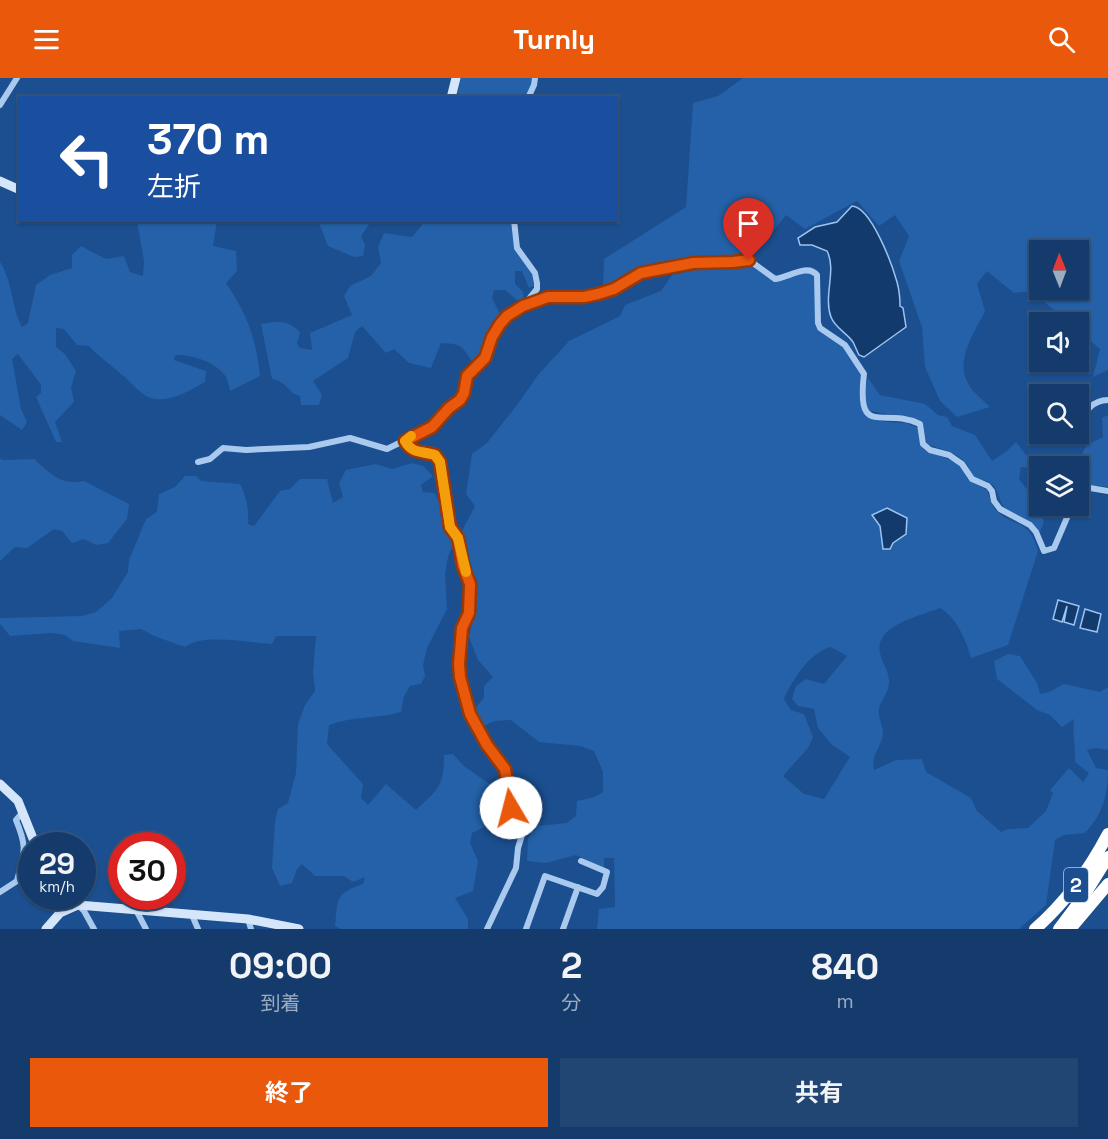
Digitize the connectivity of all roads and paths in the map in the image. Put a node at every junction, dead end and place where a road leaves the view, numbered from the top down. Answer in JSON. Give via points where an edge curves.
{"nodes":[{"id":1,"x":17,"y":78,"type":"edge"},
{"id":2,"x":456,"y":78,"type":"edge"},
{"id":3,"x":535,"y":78,"type":"edge"},
{"id":4,"x":452,"y":96,"type":"edge"},
{"id":5,"x":529,"y":96,"type":"edge"},
{"id":6,"x":0,"y":105,"type":"edge"},
{"id":7,"x":0,"y":181,"type":"edge"},
{"id":8,"x":18,"y":189,"type":"edge"},
{"id":9,"x":514,"y":222,"type":"edge"},
{"id":10,"x":523,"y":306,"type":"junction"},
{"id":11,"x":1108,"y":400,"type":"edge"},
{"id":12,"x":1089,"y":407,"type":"edge"},
{"id":13,"x":405,"y":441,"type":"junction"},
{"id":14,"x":198,"y":462,"type":"dead end"},
{"id":15,"x":1089,"y":488,"type":"edge"},
{"id":16,"x":1108,"y":491,"type":"edge"},
{"id":17,"x":1068,"y":516,"type":"edge"},
{"id":18,"x":0,"y":784,"type":"edge"},
{"id":19,"x":24,"y":812,"type":"junction"},
{"id":20,"x":31,"y":832,"type":"edge"},
{"id":21,"x":1108,"y":834,"type":"edge"},
{"id":22,"x":1108,"y":857,"type":"edge"},
{"id":23,"x":581,"y":861,"type":"dead end"},
{"id":24,"x":1108,"y":866,"type":"edge"},
{"id":25,"x":1108,"y":884,"type":"edge"},
{"id":26,"x":578,"y":887,"type":"junction"},
{"id":27,"x":0,"y":892,"type":"edge"},
{"id":28,"x":65,"y":910,"type":"edge"},
{"id":29,"x":83,"y":910,"type":"edge"},
{"id":30,"x":136,"y":910,"type":"joint"},
{"id":31,"x":192,"y":915,"type":"junction"},
{"id":32,"x":250,"y":924,"type":"edge"},
{"id":33,"x":564,"y":926,"type":"edge"},
{"id":34,"x":1066,"y":926,"type":"edge"},
{"id":35,"x":46,"y":929,"type":"edge"},
{"id":36,"x":94,"y":929,"type":"edge"},
{"id":37,"x":146,"y":929,"type":"edge"},
{"id":38,"x":198,"y":929,"type":"edge"},
{"id":39,"x":298,"y":929,"type":"edge"},
{"id":40,"x":487,"y":929,"type":"edge"},
{"id":41,"x":526,"y":929,"type":"edge"},
{"id":42,"x":571,"y":929,"type":"edge"},
{"id":43,"x":1035,"y":929,"type":"edge"}],
"edges":[{"from":1,"to":6,"type":"street"},
{"from":2,"to":4,"type":"street"},
{"from":3,"to":5,"type":"street"},
{"from":7,"to":8,"type":"street"},
{"from":9,"to":10,"type":"street","via":[[518,248],[535,273],[537,283],[537,290]]},
{"from":10,"to":13,"type":"street","via":[[500,324],[485,358],[467,376],[460,400],[432,427]]},
{"from":10,"to":17,"type":"street","via":[[548,297],[598,294],[641,273],[693,263],[749,260],[775,279],[809,269],[817,275],[820,328],[845,345],[864,374],[861,397],[868,414],[920,424],[923,444],[949,455],[962,464],[972,480],[988,486],[1000,508],[1030,525],[1044,550],[1054,548]]},
{"from":11,"to":12,"type":"street"},
{"from":13,"to":14,"type":"street","via":[[387,449],[351,438],[309,447],[223,448],[210,459]]},
{"from":13,"to":40,"type":"street","via":[[415,452],[435,455],[440,462],[450,527],[458,538],[470,584],[469,613],[462,628],[460,677],[470,714],[505,769],[511,808],[521,826],[516,868]]},
{"from":15,"to":16,"type":"street"},
{"from":18,"to":19,"type":"street"},
{"from":19,"to":20,"type":"street"},
{"from":19,"to":27,"type":"street","via":[[16,820],[24,842],[17,881]]},
{"from":21,"to":43,"type":"highway","number":"2","via":[[1078,883]]},
{"from":22,"to":34,"type":"highway","number":"2"},
{"from":23,"to":26,"type":"street","via":[[607,872],[597,894]]},
{"from":24,"to":34,"type":"highway"},
{"from":25,"to":34,"type":"highway"},
{"from":26,"to":33,"type":"street"},
{"from":26,"to":41,"type":"street","via":[[545,876]]},
{"from":28,"to":35,"type":"street"},
{"from":29,"to":36,"type":"street"},
{"from":30,"to":31,"type":"street"},
{"from":30,"to":37,"type":"street"},
{"from":31,"to":32,"type":"street"},
{"from":31,"to":38,"type":"street"},
{"from":32,"to":39,"type":"street"},
{"from":33,"to":42,"type":"street"}]}
